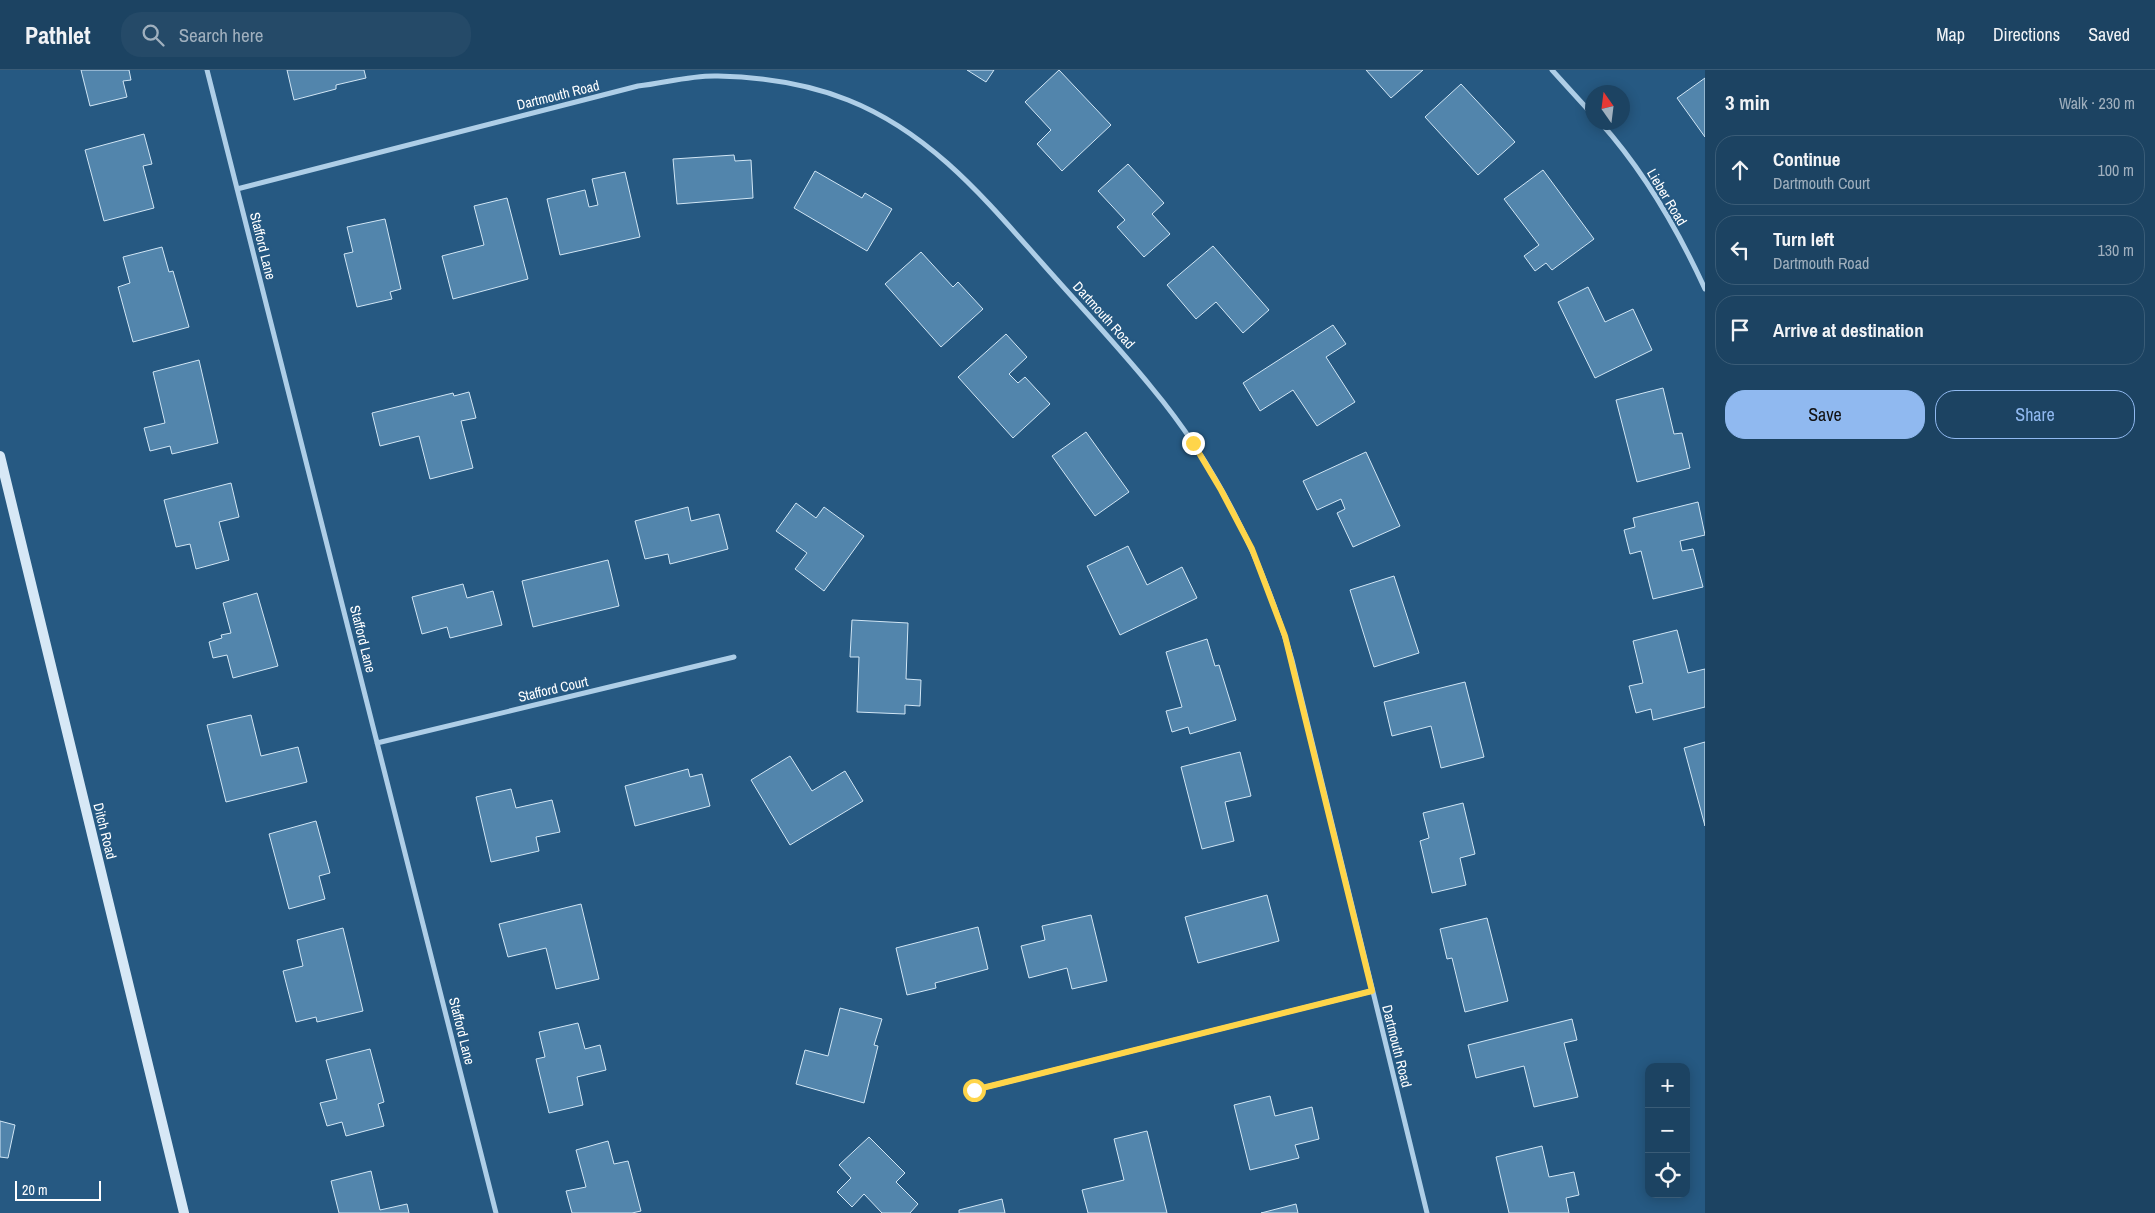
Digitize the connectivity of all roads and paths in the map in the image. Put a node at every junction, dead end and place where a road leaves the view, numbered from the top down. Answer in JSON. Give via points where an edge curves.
{"nodes":[{"id":1,"x":207,"y":70,"type":"edge"},
{"id":2,"x":1552,"y":70,"type":"edge"},
{"id":3,"x":1585,"y":106,"type":"edge"},
{"id":4,"x":1607,"y":130,"type":"edge"},
{"id":5,"x":237,"y":188,"type":"junction"},
{"id":6,"x":1705,"y":289,"type":"edge"},
{"id":7,"x":0,"y":456,"type":"edge"},
{"id":8,"x":734,"y":658,"type":"dead end"},
{"id":9,"x":377,"y":743,"type":"junction"},
{"id":10,"x":1372,"y":991,"type":"junction"},
{"id":11,"x":974,"y":1090,"type":"dead end"},
{"id":12,"x":184,"y":1213,"type":"edge"},
{"id":13,"x":496,"y":1213,"type":"edge"},
{"id":14,"x":1427,"y":1213,"type":"edge"}],
"edges":[{"from":1,"to":5,"type":"street","name":"Stafford Lane"},
{"from":2,"to":3,"type":"street"},
{"from":4,"to":6,"type":"street","name":"Lieber Road","via":[[1649,186]]},
{"from":5,"to":9,"type":"street","name":"Stafford Lane"},
{"from":5,"to":10,"type":"street","name":"Dartmouth Road","via":[[629,88],[677,79],[718,76],[784,82],[847,100],[907,130],[978,190],[1153,389],[1193,443],[1226,498],[1262,573],[1290,652]]},
{"from":7,"to":12,"type":"main road","name":"Ditch Road"},
{"from":8,"to":9,"type":"street","name":"Stafford Court"},
{"from":9,"to":13,"type":"street","name":"Stafford Lane"},
{"from":10,"to":11,"type":"street"},
{"from":10,"to":14,"type":"street","name":"Dartmouth Road"}]}
